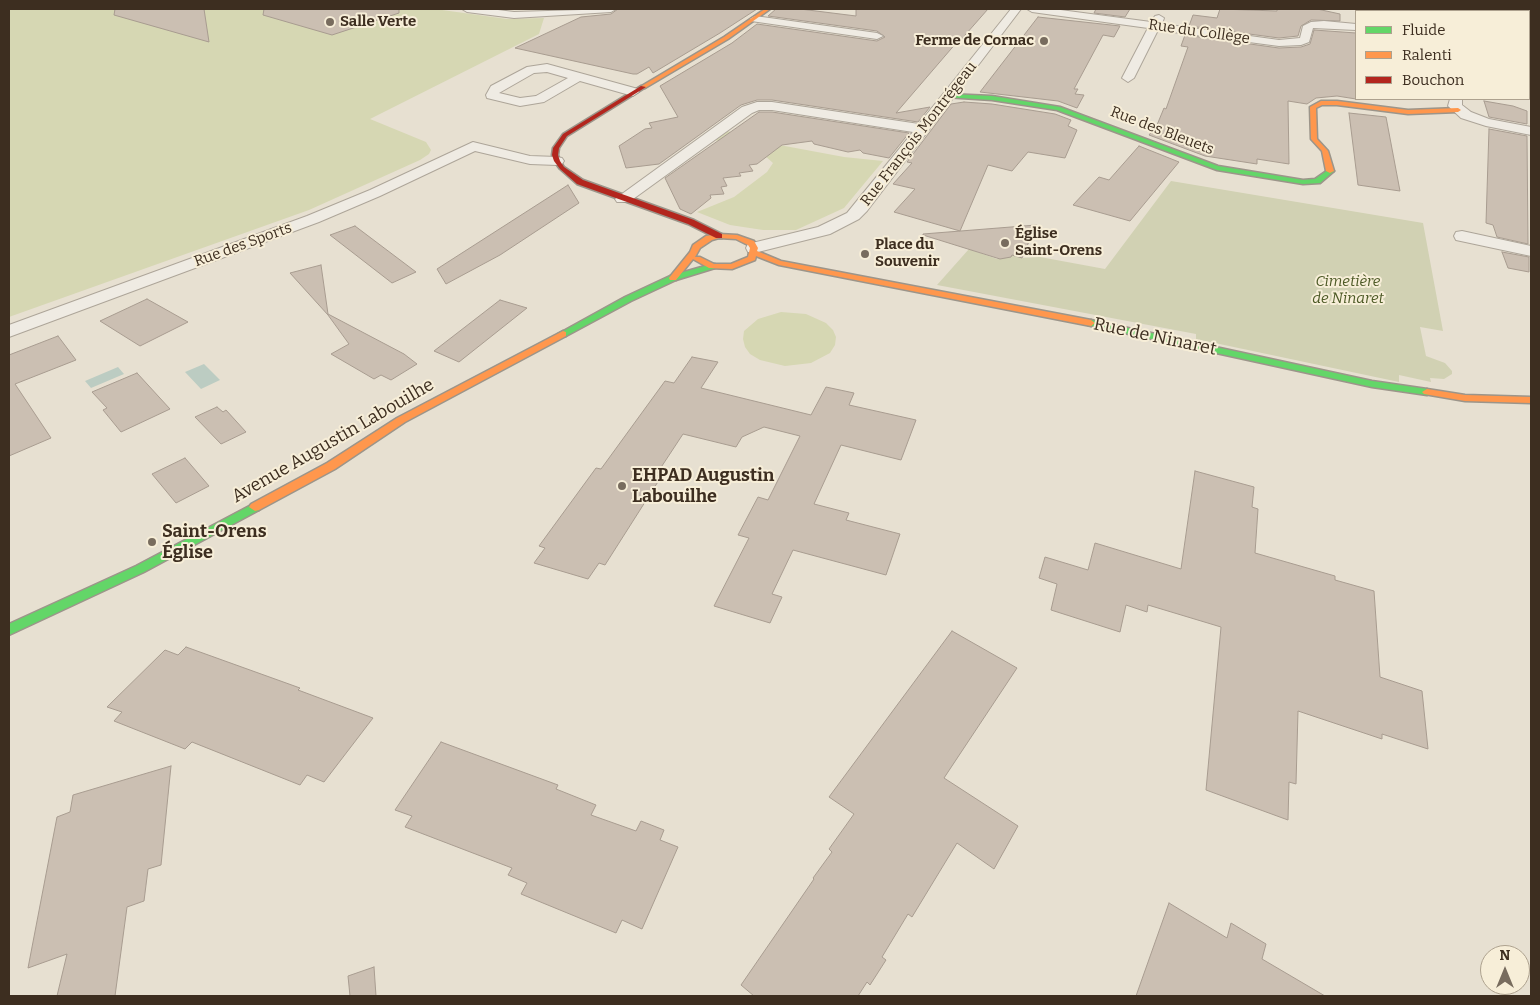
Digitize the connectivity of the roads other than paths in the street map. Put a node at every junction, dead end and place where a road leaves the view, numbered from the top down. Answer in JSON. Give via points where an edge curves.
{"nodes":[{"id":1,"x":467,"y":9,"type":"edge"},
{"id":2,"x":611,"y":9,"type":"edge"},
{"id":3,"x":768,"y":9,"type":"edge"},
{"id":4,"x":1016,"y":9,"type":"edge"},
{"id":5,"x":1032,"y":9,"type":"edge"},
{"id":6,"x":1146,"y":12,"type":"dead end"},
{"id":7,"x":755,"y":19,"type":"junction"},
{"id":8,"x":1160,"y":20,"type":"junction"},
{"id":9,"x":1355,"y":27,"type":"edge"},
{"id":10,"x":877,"y":36,"type":"dead end"},
{"id":11,"x":579,"y":76,"type":"junction"},
{"id":12,"x":1128,"y":78,"type":"dead end"},
{"id":13,"x":633,"y":92,"type":"junction"},
{"id":14,"x":947,"y":96,"type":"junction"},
{"id":15,"x":1457,"y":105,"type":"edge"},
{"id":16,"x":922,"y":129,"type":"junction"},
{"id":17,"x":1531,"y":131,"type":"edge"},
{"id":18,"x":557,"y":162,"type":"junction"},
{"id":19,"x":623,"y":199,"type":"junction"},
{"id":20,"x":697,"y":225,"type":"junction"},
{"id":21,"x":719,"y":236,"type":"junction"},
{"id":22,"x":1462,"y":236,"type":"dead end"},
{"id":23,"x":737,"y":237,"type":"junction"},
{"id":24,"x":805,"y":237,"type":"junction"},
{"id":25,"x":701,"y":242,"type":"junction"},
{"id":26,"x":1531,"y":251,"type":"edge"},
{"id":27,"x":694,"y":253,"type":"junction"},
{"id":28,"x":752,"y":255,"type":"junction"},
{"id":29,"x":779,"y":262,"type":"joint"},
{"id":30,"x":712,"y":266,"type":"junction"},
{"id":31,"x":673,"y":278,"type":"junction"},
{"id":32,"x":9,"y":331,"type":"edge"},
{"id":33,"x":1531,"y":400,"type":"edge"},
{"id":34,"x":9,"y":630,"type":"edge"}],
"edges":[{"from":1,"to":2,"type":"street","via":[[514,15]]},
{"from":3,"to":7,"type":"street"},
{"from":4,"to":14,"type":"street","name":"Rue François Montrégeau"},
{"from":5,"to":8,"type":"street","name":"Rue du Collège"},
{"from":6,"to":8,"type":"street"},
{"from":7,"to":10,"type":"street"},
{"from":7,"to":13,"type":"street"},
{"from":8,"to":9,"type":"street","name":"Rue du Collège","via":[[1288,43],[1305,40],[1308,26],[1312,25]]},
{"from":8,"to":12,"type":"street"},
{"from":11,"to":11,"type":"street","via":[[547,68],[532,70],[494,89],[492,95],[520,102],[539,99]]},
{"from":11,"to":13,"type":"street"},
{"from":13,"to":18,"type":"street","via":[[566,135],[556,148]]},
{"from":14,"to":15,"type":"street","name":"Rue des Bleuets","via":[[992,98],[1058,108],[1217,168],[1303,182],[1318,181],[1330,173],[1325,151],[1314,140],[1313,107],[1337,102],[1408,112]]},
{"from":14,"to":16,"type":"street","name":"Rue François Montrégeau"},
{"from":15,"to":17,"type":"street","via":[[1466,115]]},
{"from":16,"to":19,"type":"street","via":[[757,106]]},
{"from":16,"to":24,"type":"street","name":"Rue François Montrégeau","via":[[861,208],[838,225]]},
{"from":18,"to":19,"type":"street","via":[[580,182]]},
{"from":18,"to":32,"type":"street","name":"Rue des Sports","via":[[530,160],[473,146],[313,219]]},
{"from":19,"to":20,"type":"street"},
{"from":20,"to":21,"type":"street"},
{"from":20,"to":25,"type":"street"},
{"from":21,"to":23,"type":"street"},
{"from":21,"to":25,"type":"street"},
{"from":22,"to":26,"type":"street"},
{"from":23,"to":24,"type":"street"},
{"from":23,"to":28,"type":"street","via":[[751,244]]},
{"from":24,"to":28,"type":"street"},
{"from":25,"to":27,"type":"street","name":"Avenue Augustin Labouilhe"},
{"from":27,"to":30,"type":"street","via":[[697,259]]},
{"from":27,"to":31,"type":"street","name":"Avenue Augustin Labouilhe"},
{"from":28,"to":29,"type":"street","name":"Rue de Ninaret"},
{"from":28,"to":30,"type":"street","name":"Avenue Augustin Labouilhe","via":[[732,267]]},
{"from":29,"to":33,"type":"street","name":"Rue de Ninaret","via":[[1135,332],[1372,384],[1465,398]]},
{"from":30,"to":31,"type":"street","name":"Avenue Augustin Labouilhe"},
{"from":31,"to":34,"type":"street","name":"Avenue Augustin Labouilhe","via":[[410,416],[332,466],[140,569]]}]}
